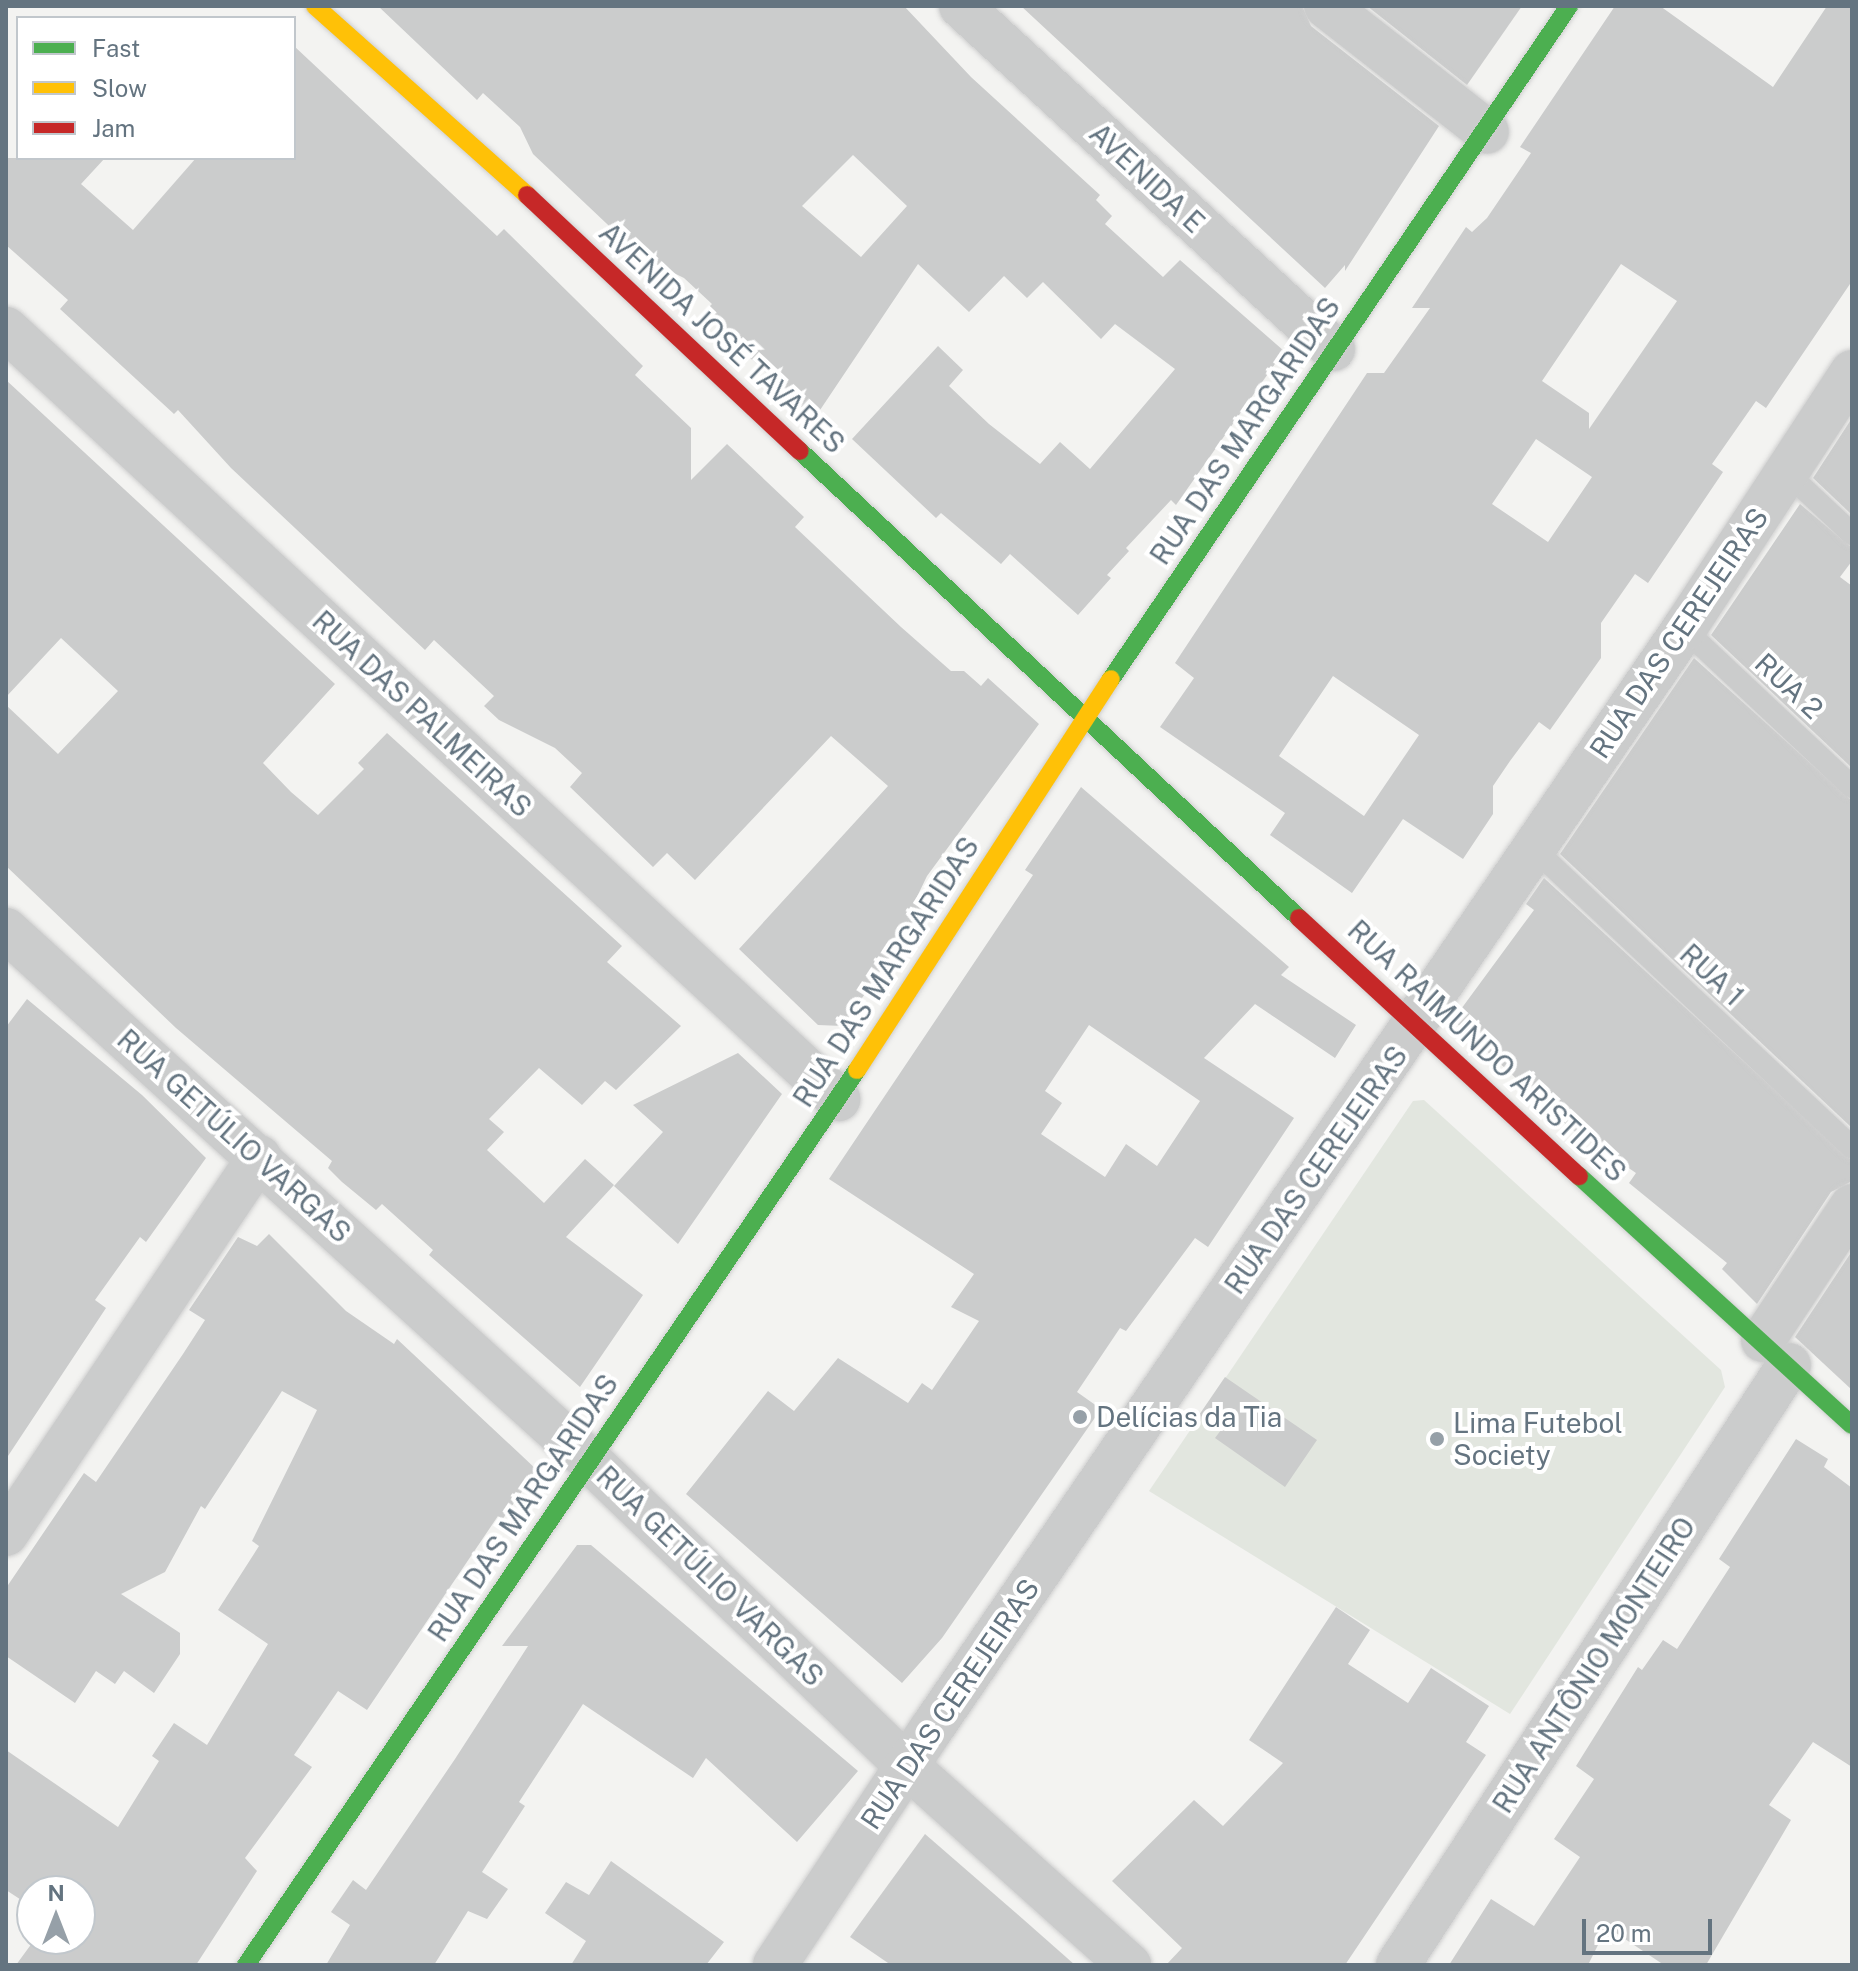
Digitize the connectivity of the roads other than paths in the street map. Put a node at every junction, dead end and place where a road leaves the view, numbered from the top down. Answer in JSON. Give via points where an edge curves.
{"nodes":[{"id":1,"x":315,"y":6,"type":"edge"},
{"id":2,"x":961,"y":6,"type":"edge"},
{"id":3,"x":1326,"y":6,"type":"edge"},
{"id":4,"x":1569,"y":6,"type":"edge"},
{"id":5,"x":1487,"y":132,"type":"junction"},
{"id":6,"x":6,"y":329,"type":"edge"},
{"id":7,"x":1333,"y":349,"type":"junction"},
{"id":8,"x":1852,"y":372,"type":"edge"},
{"id":9,"x":1786,"y":472,"type":"junction"},
{"id":10,"x":1852,"y":534,"type":"edge"},
{"id":11,"x":1684,"y":629,"type":"junction"},
{"id":12,"x":1086,"y":716,"type":"junction"},
{"id":13,"x":1852,"y":787,"type":"edge"},
{"id":14,"x":1532,"y":847,"type":"junction"},
{"id":15,"x":12,"y":950,"type":"edge"},
{"id":16,"x":1415,"y":1026,"type":"junction"},
{"id":17,"x":838,"y":1099,"type":"junction"},
{"id":18,"x":1852,"y":1147,"type":"edge"},
{"id":19,"x":259,"y":1157,"type":"junction"},
{"id":20,"x":1852,"y":1206,"type":"edge"},
{"id":21,"x":1776,"y":1353,"type":"junction"},
{"id":22,"x":1852,"y":1425,"type":"edge"},
{"id":23,"x":589,"y":1460,"type":"junction"},
{"id":24,"x":6,"y":1534,"type":"edge"},
{"id":25,"x":906,"y":1765,"type":"junction"},
{"id":26,"x":246,"y":1965,"type":"edge"},
{"id":27,"x":775,"y":1965,"type":"edge"},
{"id":28,"x":1129,"y":1965,"type":"edge"},
{"id":29,"x":1398,"y":1965,"type":"edge"}],
"edges":[{"from":1,"to":12,"type":"street","name":"AVENIDA JOSÉ TAVARES","via":[[497,167]]},
{"from":2,"to":7,"type":"street","name":"AVENIDA E"},
{"from":3,"to":5,"type":"street"},
{"from":4,"to":5,"type":"street","name":"RUA DAS MARGARIDAS"},
{"from":5,"to":7,"type":"street","name":"RUA DAS MARGARIDAS"},
{"from":6,"to":17,"type":"street","name":"RUA DAS PALMEIRAS"},
{"from":7,"to":12,"type":"street","name":"RUA DAS MARGARIDAS"},
{"from":8,"to":9,"type":"street","name":"RUA DAS CEREJEIRAS"},
{"from":9,"to":10,"type":"lane"},
{"from":9,"to":11,"type":"street","name":"RUA DAS CEREJEIRAS"},
{"from":11,"to":13,"type":"lane","name":"RUA 2"},
{"from":11,"to":14,"type":"street","name":"RUA DAS CEREJEIRAS"},
{"from":12,"to":16,"type":"street","name":"RUA RAIMUNDO ARISTIDES"},
{"from":12,"to":17,"type":"street","name":"RUA DAS MARGARIDAS"},
{"from":14,"to":16,"type":"street","name":"RUA DAS CEREJEIRAS"},
{"from":14,"to":18,"type":"lane","name":"RUA 1"},
{"from":15,"to":19,"type":"street","name":"RUA GETÚLIO VARGAS"},
{"from":16,"to":21,"type":"street","name":"RUA RAIMUNDO ARISTIDES"},
{"from":16,"to":25,"type":"street","name":"RUA DAS CEREJEIRAS"},
{"from":17,"to":23,"type":"street","name":"RUA DAS MARGARIDAS"},
{"from":19,"to":23,"type":"street","name":"RUA GETÚLIO VARGAS"},
{"from":19,"to":24,"type":"street"},
{"from":20,"to":21,"type":"street","name":"RUA ANTÔNIO MONTEIRO"},
{"from":21,"to":22,"type":"street","name":"RUA RAIMUNDO ARISTIDES"},
{"from":21,"to":29,"type":"street","name":"RUA ANTÔNIO MONTEIRO"},
{"from":23,"to":25,"type":"street","name":"RUA GETÚLIO VARGAS"},
{"from":23,"to":26,"type":"street","name":"RUA DAS MARGARIDAS"},
{"from":25,"to":27,"type":"street","name":"RUA DAS CEREJEIRAS"},
{"from":25,"to":28,"type":"street","name":"RUA GETÚLIO VARGAS"}]}
